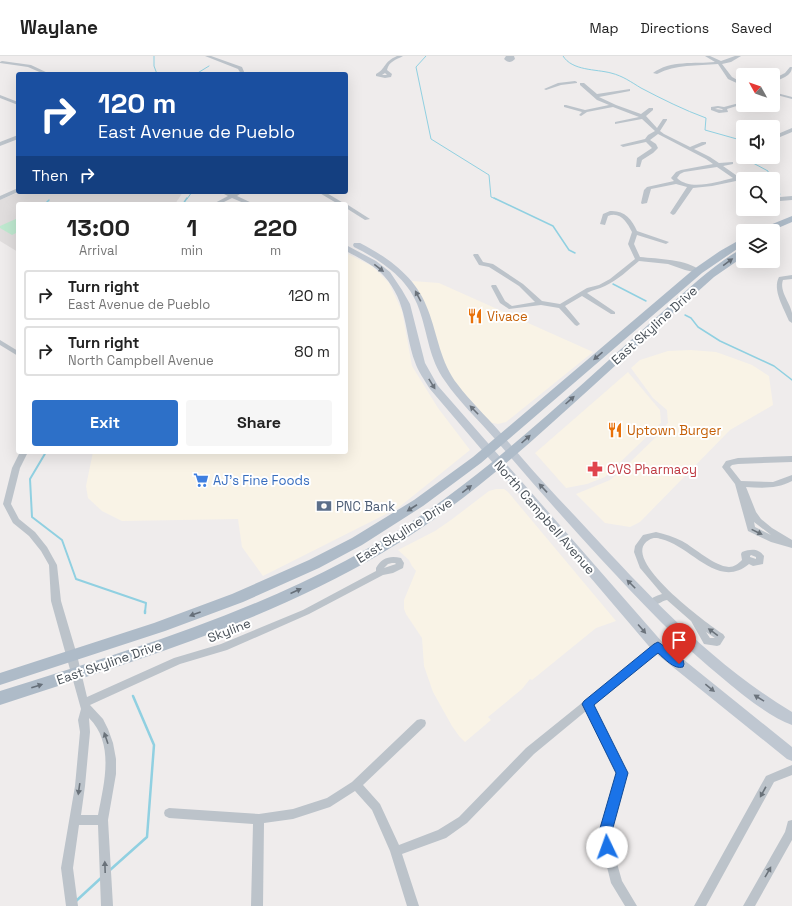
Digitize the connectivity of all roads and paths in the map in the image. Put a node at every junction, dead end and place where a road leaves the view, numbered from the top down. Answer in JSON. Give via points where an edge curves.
{"nodes":[{"id":1,"x":4,"y":56,"type":"edge"},
{"id":2,"x":206,"y":56,"type":"edge"},
{"id":3,"x":401,"y":56,"type":"edge"},
{"id":4,"x":707,"y":56,"type":"edge"},
{"id":5,"x":739,"y":56,"type":"edge"},
{"id":6,"x":719,"y":62,"type":"junction"},
{"id":7,"x":1,"y":63,"type":"edge"},
{"id":8,"x":792,"y":68,"type":"edge"},
{"id":9,"x":384,"y":70,"type":"dead end"},
{"id":10,"x":43,"y":72,"type":"edge"},
{"id":11,"x":242,"y":72,"type":"edge"},
{"id":12,"x":655,"y":73,"type":"dead end"},
{"id":13,"x":780,"y":78,"type":"edge"},
{"id":14,"x":736,"y":81,"type":"edge"},
{"id":15,"x":546,"y":89,"type":"dead end"},
{"id":16,"x":628,"y":90,"type":"dead end"},
{"id":17,"x":780,"y":95,"type":"edge"},
{"id":18,"x":0,"y":96,"type":"edge"},
{"id":19,"x":596,"y":96,"type":"junction"},
{"id":20,"x":792,"y":98,"type":"edge"},
{"id":21,"x":16,"y":103,"type":"edge"},
{"id":22,"x":736,"y":105,"type":"edge"},
{"id":23,"x":566,"y":106,"type":"dead end"},
{"id":24,"x":614,"y":106,"type":"junction"},
{"id":25,"x":724,"y":108,"type":"dead end"},
{"id":26,"x":652,"y":109,"type":"dead end"},
{"id":27,"x":644,"y":116,"type":"junction"},
{"id":28,"x":665,"y":120,"type":"dead end"},
{"id":29,"x":617,"y":123,"type":"dead end"},
{"id":30,"x":792,"y":130,"type":"edge"},
{"id":31,"x":657,"y":132,"type":"junction"},
{"id":32,"x":780,"y":136,"type":"edge"},
{"id":33,"x":16,"y":138,"type":"edge"},
{"id":34,"x":647,"y":140,"type":"junction"},
{"id":35,"x":704,"y":143,"type":"dead end"},
{"id":36,"x":0,"y":144,"type":"edge"},
{"id":37,"x":623,"y":145,"type":"dead end"},
{"id":38,"x":689,"y":149,"type":"junction"},
{"id":39,"x":731,"y":163,"type":"dead end"},
{"id":40,"x":716,"y":164,"type":"junction"},
{"id":41,"x":638,"y":166,"type":"dead end"},
{"id":42,"x":736,"y":179,"type":"joint"},
{"id":43,"x":676,"y":182,"type":"junction"},
{"id":44,"x":691,"y":186,"type":"junction"},
{"id":45,"x":16,"y":191,"type":"edge"},
{"id":46,"x":228,"y":194,"type":"edge"},
{"id":47,"x":236,"y":194,"type":"edge"},
{"id":48,"x":324,"y":194,"type":"edge"},
{"id":49,"x":232,"y":196,"type":"junction"},
{"id":50,"x":0,"y":198,"type":"edge"},
{"id":51,"x":792,"y":198,"type":"edge"},
{"id":52,"x":780,"y":199,"type":"edge"},
{"id":53,"x":220,"y":202,"type":"edge"},
{"id":54,"x":246,"y":202,"type":"edge"},
{"id":55,"x":338,"y":202,"type":"edge"},
{"id":56,"x":644,"y":203,"type":"dead end"},
{"id":57,"x":348,"y":207,"type":"edge"},
{"id":58,"x":673,"y":213,"type":"dead end"},
{"id":59,"x":367,"y":219,"type":"dead end"},
{"id":60,"x":792,"y":219,"type":"edge"},
{"id":61,"x":603,"y":224,"type":"dead end"},
{"id":62,"x":780,"y":224,"type":"edge"},
{"id":63,"x":792,"y":228,"type":"edge"},
{"id":64,"x":635,"y":232,"type":"junction"},
{"id":65,"x":780,"y":233,"type":"edge"},
{"id":66,"x":348,"y":242,"type":"edge"},
{"id":67,"x":666,"y":242,"type":"dead end"},
{"id":68,"x":736,"y":245,"type":"edge"},
{"id":69,"x":348,"y":248,"type":"edge"},
{"id":70,"x":476,"y":255,"type":"dead end"},
{"id":71,"x":736,"y":257,"type":"edge"},
{"id":72,"x":638,"y":260,"type":"junction"},
{"id":73,"x":698,"y":271,"type":"junction"},
{"id":74,"x":710,"y":275,"type":"junction"},
{"id":75,"x":787,"y":276,"type":"edge"},
{"id":76,"x":494,"y":286,"type":"dead end"},
{"id":77,"x":582,"y":293,"type":"junction"},
{"id":78,"x":540,"y":303,"type":"junction"},
{"id":79,"x":660,"y":303,"type":"junction"},
{"id":80,"x":561,"y":306,"type":"junction"},
{"id":81,"x":613,"y":313,"type":"dead end"},
{"id":82,"x":792,"y":321,"type":"edge"},
{"id":83,"x":577,"y":324,"type":"dead end"},
{"id":84,"x":0,"y":342,"type":"edge"},
{"id":85,"x":16,"y":353,"type":"edge"},
{"id":86,"x":614,"y":361,"type":"junction"},
{"id":87,"x":500,"y":439,"type":"junction"},
{"id":88,"x":488,"y":451,"type":"junction"},
{"id":89,"x":511,"y":452,"type":"junction"},
{"id":90,"x":23,"y":454,"type":"edge"},
{"id":91,"x":792,"y":459,"type":"edge"},
{"id":92,"x":499,"y":463,"type":"junction"},
{"id":93,"x":792,"y":478,"type":"edge"},
{"id":94,"x":738,"y":484,"type":"junction"},
{"id":95,"x":792,"y":544,"type":"edge"},
{"id":96,"x":747,"y":561,"type":"dead end"},
{"id":97,"x":381,"y":572,"type":"dead end"},
{"id":98,"x":287,"y":576,"type":"junction"},
{"id":99,"x":669,"y":596,"type":"junction"},
{"id":100,"x":651,"y":604,"type":"junction"},
{"id":101,"x":695,"y":619,"type":"dead end"},
{"id":102,"x":658,"y":646,"type":"junction"},
{"id":103,"x":137,"y":652,"type":"junction"},
{"id":104,"x":72,"y":655,"type":"junction"},
{"id":105,"x":76,"y":673,"type":"junction"},
{"id":106,"x":0,"y":679,"type":"edge"},
{"id":107,"x":0,"y":698,"type":"edge"},
{"id":108,"x":588,"y":704,"type":"junction"},
{"id":109,"x":85,"y":706,"type":"junction"},
{"id":110,"x":792,"y":719,"type":"edge"},
{"id":111,"x":421,"y":723,"type":"dead end"},
{"id":112,"x":792,"y":755,"type":"edge"},
{"id":113,"x":792,"y":770,"type":"edge"},
{"id":114,"x":356,"y":786,"type":"junction"},
{"id":115,"x":169,"y":813,"type":"dead end"},
{"id":116,"x":259,"y":819,"type":"junction"},
{"id":117,"x":75,"y":820,"type":"junction"},
{"id":118,"x":103,"y":820,"type":"junction"},
{"id":119,"x":792,"y":825,"type":"edge"},
{"id":120,"x":396,"y":851,"type":"junction"},
{"id":121,"x":72,"y":906,"type":"edge"},
{"id":122,"x":107,"y":906,"type":"edge"},
{"id":123,"x":257,"y":906,"type":"edge"},
{"id":124,"x":414,"y":906,"type":"edge"},
{"id":125,"x":631,"y":906,"type":"edge"},
{"id":126,"x":700,"y":906,"type":"edge"},
{"id":127,"x":748,"y":906,"type":"edge"}],
"edges":[{"from":1,"to":7,"type":"street"},
{"from":2,"to":11,"type":"street","via":[[240,68]]},
{"from":3,"to":9,"type":"street","via":[[390,60]]},
{"from":4,"to":6,"type":"street"},
{"from":5,"to":6,"type":"street"},
{"from":6,"to":12,"type":"street","via":[[667,66]]},
{"from":6,"to":14,"type":"street","via":[[726,76]]},
{"from":7,"to":10,"type":"street","via":[[29,66]]},
{"from":8,"to":13,"type":"street"},
{"from":15,"to":19,"type":"street","via":[[575,82],[582,84]]},
{"from":16,"to":19,"type":"street"},
{"from":17,"to":20,"type":"street"},
{"from":18,"to":21,"type":"street"},
{"from":19,"to":24,"type":"street"},
{"from":22,"to":25,"type":"street"},
{"from":23,"to":24,"type":"street","via":[[583,113]]},
{"from":24,"to":27,"type":"street"},
{"from":26,"to":27,"type":"street"},
{"from":27,"to":29,"type":"street"},
{"from":27,"to":31,"type":"street"},
{"from":28,"to":31,"type":"street"},
{"from":30,"to":32,"type":"street"},
{"from":31,"to":34,"type":"street"},
{"from":31,"to":38,"type":"street"},
{"from":33,"to":36,"type":"street"},
{"from":34,"to":37,"type":"street"},
{"from":34,"to":41,"type":"street","via":[[655,148],[639,159]]},
{"from":35,"to":38,"type":"street"},
{"from":38,"to":40,"type":"street"},
{"from":39,"to":40,"type":"street"},
{"from":40,"to":42,"type":"street"},
{"from":40,"to":43,"type":"street","via":[[678,173],[674,178]]},
{"from":42,"to":44,"type":"street"},
{"from":43,"to":44,"type":"street"},
{"from":43,"to":56,"type":"street","via":[[649,188]]},
{"from":44,"to":58,"type":"street"},
{"from":45,"to":50,"type":"street"},
{"from":46,"to":49,"type":"street"},
{"from":47,"to":49,"type":"street"},
{"from":48,"to":55,"type":"street"},
{"from":49,"to":53,"type":"street"},
{"from":49,"to":54,"type":"street"},
{"from":51,"to":52,"type":"street"},
{"from":57,"to":59,"type":"street"},
{"from":60,"to":62,"type":"main road"},
{"from":61,"to":64,"type":"street","via":[[605,215],[618,213],[627,217]]},
{"from":63,"to":65,"type":"main road"},
{"from":64,"to":67,"type":"street"},
{"from":64,"to":72,"type":"street","via":[[632,244]]},
{"from":87,"to":66,"type":"street","name":"North Campbell Avenue","one_way":true,"via":[[461,395],[439,365],[432,348],[424,310],[412,286],[387,263]]},
{"from":68,"to":73,"type":"main road","name":"East Skyline Drive"},
{"from":69,"to":88,"type":"street","name":"North Campbell Avenue","one_way":true,"via":[[387,274],[406,304],[420,363],[434,387]]},
{"from":70,"to":78,"type":"street","via":[[481,264],[491,265],[521,285]]},
{"from":74,"to":71,"type":"main road","name":"East Skyline Drive","one_way":true},
{"from":72,"to":73,"type":"street","via":[[671,263]]},
{"from":72,"to":77,"type":"street","via":[[612,280]]},
{"from":73,"to":74,"type":"street"},
{"from":73,"to":79,"type":"main road","name":"East Skyline Drive"},
{"from":74,"to":86,"type":"main road","name":"East Skyline Drive"},
{"from":75,"to":82,"type":"street","via":[[780,280],[779,287]]},
{"from":76,"to":78,"type":"street","via":[[502,302],[511,308]]},
{"from":77,"to":80,"type":"street"},
{"from":77,"to":81,"type":"street"},
{"from":78,"to":80,"type":"street"},
{"from":79,"to":86,"type":"main road","via":[[655,315],[612,354]]},
{"from":79,"to":87,"type":"main road","name":"East Skyline Drive","one_way":true},
{"from":80,"to":83,"type":"street"},
{"from":84,"to":85,"type":"street"},
{"from":89,"to":86,"type":"main road","name":"East Skyline Drive","one_way":true},
{"from":87,"to":88,"type":"main road","name":"East Skyline Drive"},
{"from":87,"to":89,"type":"street","name":"North Campbell Avenue"},
{"from":88,"to":92,"type":"street","name":"North Campbell Avenue"},
{"from":88,"to":98,"type":"main road","name":"East Skyline Drive","one_way":true,"via":[[440,489],[389,523]]},
{"from":89,"to":92,"type":"main road","name":"East Skyline Drive"},
{"from":100,"to":89,"type":"street","name":"North Campbell Avenue","one_way":true},
{"from":90,"to":104,"type":"street","via":[[16,468],[7,504],[16,521],[32,534],[53,565],[56,601]]},
{"from":91,"to":94,"type":"street","via":[[729,463],[726,467]]},
{"from":92,"to":102,"type":"street","name":"North Campbell Avenue","one_way":true},
{"from":103,"to":92,"type":"main road","name":"East Skyline Drive","one_way":true,"via":[[214,626],[302,588],[349,564],[424,520]]},
{"from":93,"to":94,"type":"street","via":[[769,486]]},
{"from":94,"to":95,"type":"street","via":[[743,488],[753,518]]},
{"from":96,"to":99,"type":"street","via":[[737,569],[724,569],[667,536],[652,535],[638,549],[639,558]]},
{"from":97,"to":109,"type":"street","name":"Skyline","via":[[306,612],[224,647],[178,661]]},
{"from":98,"to":103,"type":"main road","via":[[282,586],[272,594]]},
{"from":98,"to":104,"type":"main road","name":"East Skyline Drive","one_way":true,"via":[[217,607]]},
{"from":99,"to":100,"type":"street","via":[[657,599]]},
{"from":99,"to":101,"type":"street"},
{"from":110,"to":100,"type":"street","name":"North Campbell Avenue","one_way":true,"via":[[745,690]]},
{"from":102,"to":108,"type":"street"},
{"from":102,"to":112,"type":"street","name":"North Campbell Avenue","one_way":true},
{"from":103,"to":105,"type":"main road","name":"East Skyline Drive"},
{"from":104,"to":105,"type":"street"},
{"from":104,"to":106,"type":"main road","name":"East Skyline Drive"},
{"from":107,"to":105,"type":"main road","name":"East Skyline Drive","one_way":true},
{"from":105,"to":109,"type":"street"},
{"from":108,"to":120,"type":"street","via":[[530,752],[463,820],[442,834]]},
{"from":108,"to":125,"type":"street","via":[[622,773],[604,835],[616,883]]},
{"from":109,"to":117,"type":"street","one_way":true,"via":[[85,732]]},
{"from":118,"to":109,"type":"street","one_way":true,"via":[[111,759],[104,732]]},
{"from":111,"to":114,"type":"street"},
{"from":113,"to":126,"type":"street","one_way":true,"via":[[770,779]]},
{"from":114,"to":116,"type":"street","via":[[330,802],[293,814]]},
{"from":114,"to":120,"type":"street","via":[[376,807]]},
{"from":115,"to":116,"type":"street"},
{"from":116,"to":123,"type":"street"},
{"from":117,"to":118,"type":"street"},
{"from":117,"to":121,"type":"street","via":[[67,868]]},
{"from":122,"to":118,"type":"street","one_way":true},
{"from":127,"to":119,"type":"street","one_way":true,"via":[[790,833]]},
{"from":120,"to":124,"type":"street"}]}
